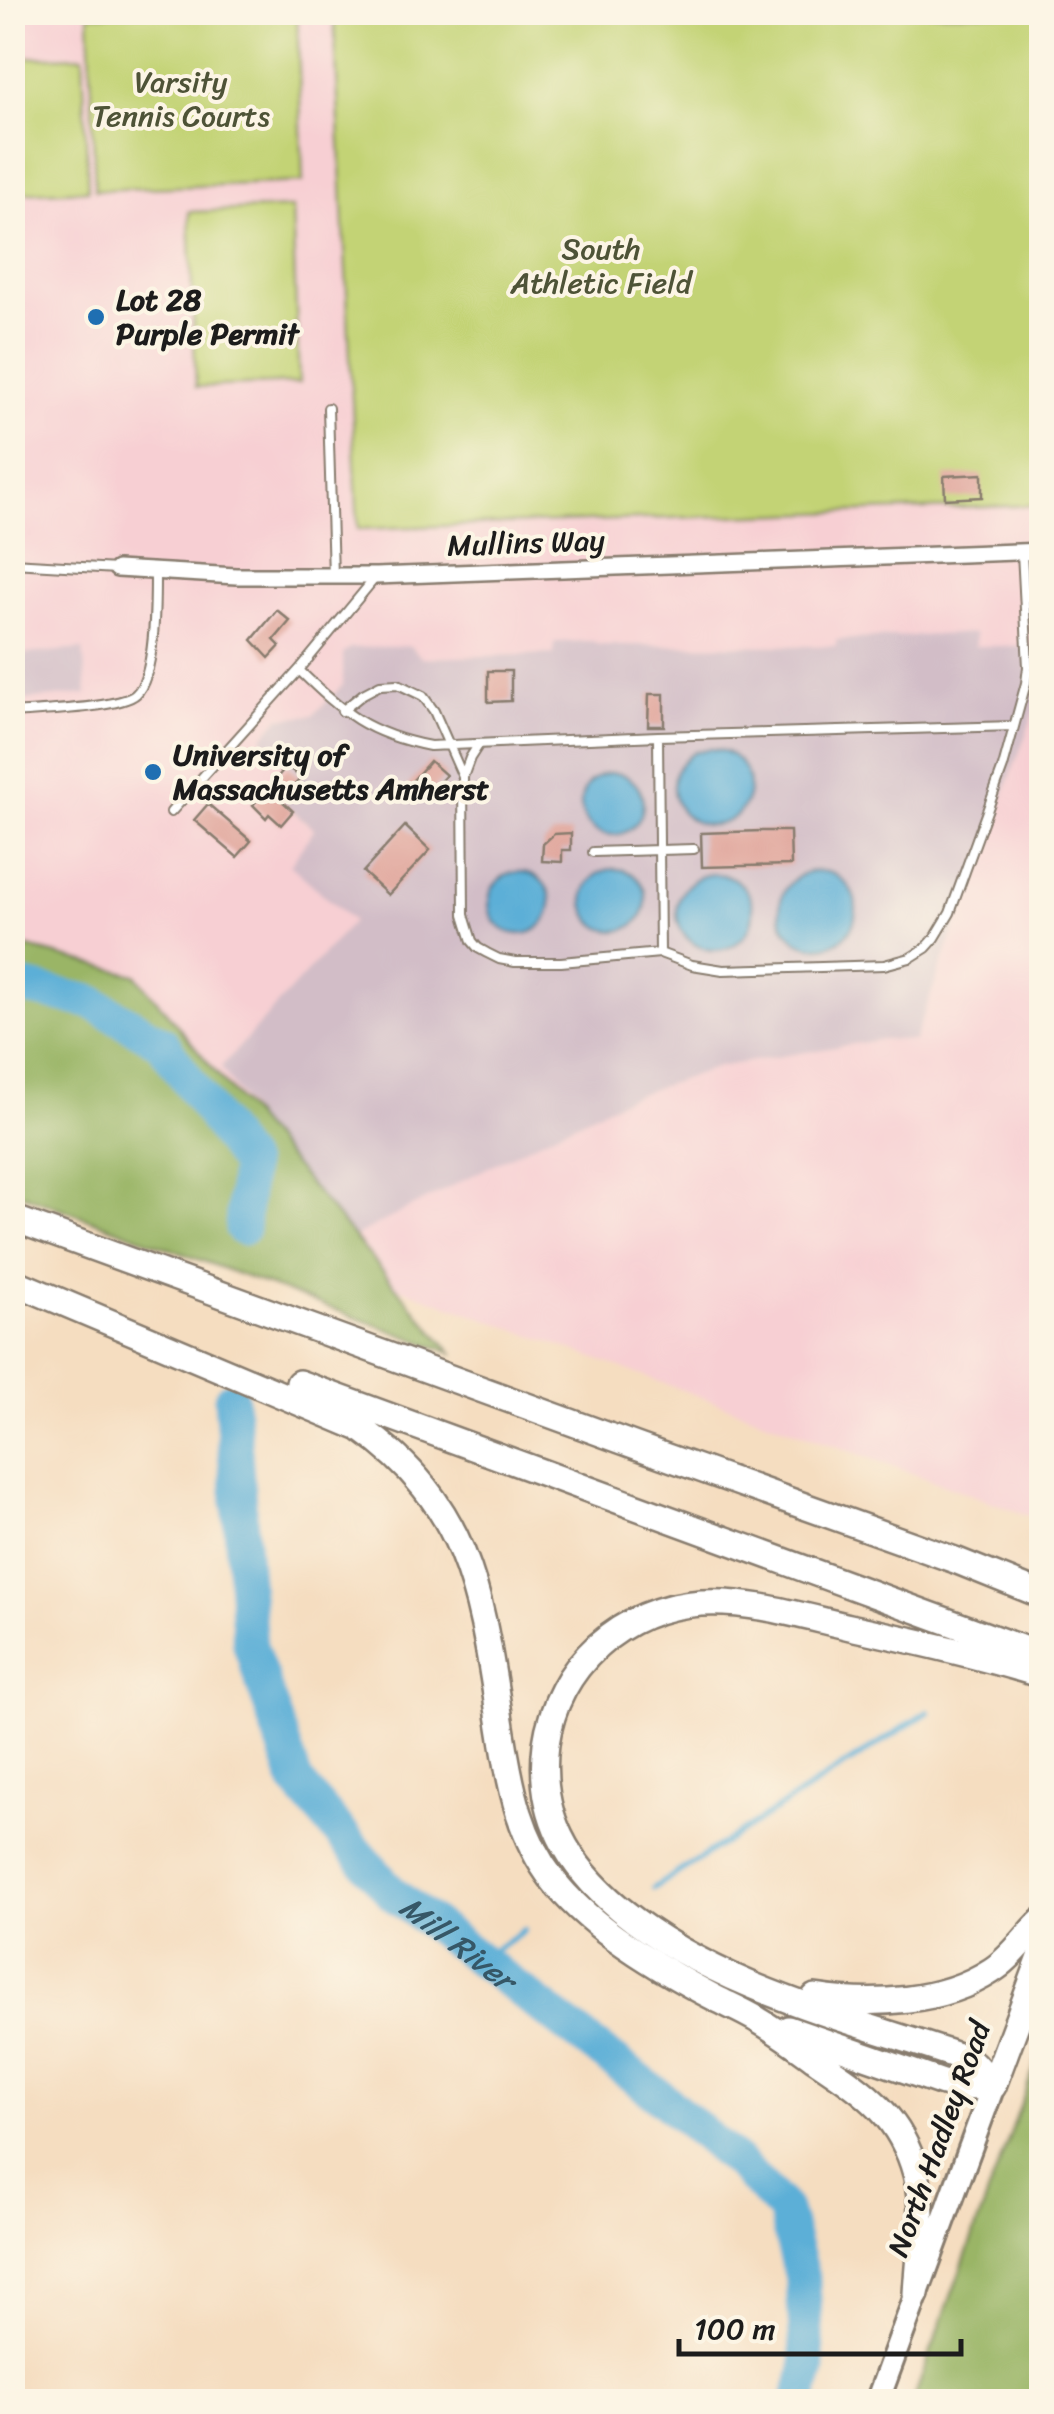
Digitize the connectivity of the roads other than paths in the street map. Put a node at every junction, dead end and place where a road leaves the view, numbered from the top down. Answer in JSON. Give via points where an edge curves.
{"nodes":[{"id":1,"x":328,"y":408,"type":"dead end"},
{"id":2,"x":1042,"y":551,"type":"edge"},
{"id":3,"x":1022,"y":552,"type":"junction"},
{"id":4,"x":12,"y":563,"type":"edge"},
{"id":5,"x":117,"y":570,"type":"joint"},
{"id":6,"x":155,"y":572,"type":"junction"},
{"id":7,"x":332,"y":576,"type":"junction"},
{"id":8,"x":376,"y":576,"type":"junction"},
{"id":9,"x":298,"y":670,"type":"junction"},
{"id":10,"x":342,"y":711,"type":"junction"},
{"id":11,"x":12,"y":713,"type":"edge"},
{"id":12,"x":1014,"y":726,"type":"junction"},
{"id":13,"x":658,"y":736,"type":"junction"},
{"id":14,"x":479,"y":744,"type":"junction"},
{"id":15,"x":450,"y":746,"type":"junction"},
{"id":16,"x":463,"y":777,"type":"junction"},
{"id":17,"x":171,"y":812,"type":"dead end"},
{"id":18,"x":694,"y":849,"type":"dead end"},
{"id":19,"x":659,"y":850,"type":"junction"},
{"id":20,"x":593,"y":852,"type":"dead end"},
{"id":21,"x":660,"y":953,"type":"junction"},
{"id":22,"x":12,"y":1218,"type":"edge"},
{"id":23,"x":12,"y":1279,"type":"edge"},
{"id":24,"x":1042,"y":1596,"type":"edge"},
{"id":25,"x":1042,"y":1656,"type":"edge"},
{"id":26,"x":1042,"y":1674,"type":"edge"},
{"id":27,"x":1042,"y":1921,"type":"edge"},
{"id":28,"x":1042,"y":1954,"type":"edge"},
{"id":29,"x":761,"y":1989,"type":"junction"},
{"id":30,"x":758,"y":2020,"type":"junction"},
{"id":31,"x":993,"y":2086,"type":"junction"},
{"id":32,"x":916,"y":2294,"type":"junction"},
{"id":33,"x":876,"y":2402,"type":"edge"}],
"edges":[{"from":1,"to":7,"type":"lane"},
{"from":2,"to":3,"type":"street","name":"Mullins Way"},
{"from":3,"to":8,"type":"street","name":"Mullins Way"},
{"from":3,"to":12,"type":"lane","via":[[1028,667]]},
{"from":4,"to":5,"type":"lane","name":"Mullins Way"},
{"from":5,"to":6,"type":"street","name":"Mullins Way"},
{"from":6,"to":7,"type":"street","name":"Mullins Way"},
{"from":6,"to":11,"type":"lane","via":[[146,681],[134,697]]},
{"from":7,"to":8,"type":"street","name":"Mullins Way"},
{"from":8,"to":9,"type":"lane"},
{"from":9,"to":10,"type":"lane"},
{"from":9,"to":17,"type":"lane"},
{"from":10,"to":15,"type":"lane","via":[[403,741]]},
{"from":10,"to":15,"type":"lane","via":[[380,685],[398,684],[423,696]]},
{"from":12,"to":13,"type":"lane"},
{"from":12,"to":21,"type":"lane","via":[[950,912],[922,952],[884,965],[723,970]]},
{"from":13,"to":14,"type":"lane"},
{"from":13,"to":19,"type":"lane"},
{"from":14,"to":15,"type":"lane"},
{"from":14,"to":16,"type":"lane"},
{"from":15,"to":16,"type":"lane"},
{"from":16,"to":21,"type":"lane","via":[[464,915],[478,948],[498,959],[530,962]]},
{"from":18,"to":19,"type":"lane"},
{"from":19,"to":20,"type":"lane"},
{"from":19,"to":21,"type":"lane"},
{"from":22,"to":24,"type":"main road"},
{"from":23,"to":25,"type":"main road"},
{"from":23,"to":30,"type":"main road","via":[[360,1428],[401,1462],[438,1507],[470,1566],[511,1784],[542,1866],[602,1927]]},
{"from":26,"to":29,"type":"main road","via":[[787,1612],[719,1603],[653,1613],[588,1654],[558,1700],[546,1748],[548,1803],[564,1846],[593,1884],[658,1938]]},
{"from":27,"to":29,"type":"main road","via":[[994,1970],[949,1990],[852,2001]]},
{"from":28,"to":31,"type":"main road","name":"North Hadley Road"},
{"from":29,"to":31,"type":"main road","via":[[952,2054],[974,2064]]},
{"from":30,"to":31,"type":"main road","via":[[944,2083]]},
{"from":30,"to":32,"type":"main road","via":[[874,2100],[897,2128],[920,2194]]},
{"from":31,"to":32,"type":"main road","name":"North Hadley Road"},
{"from":32,"to":33,"type":"main road","name":"North Hadley Road"}]}
